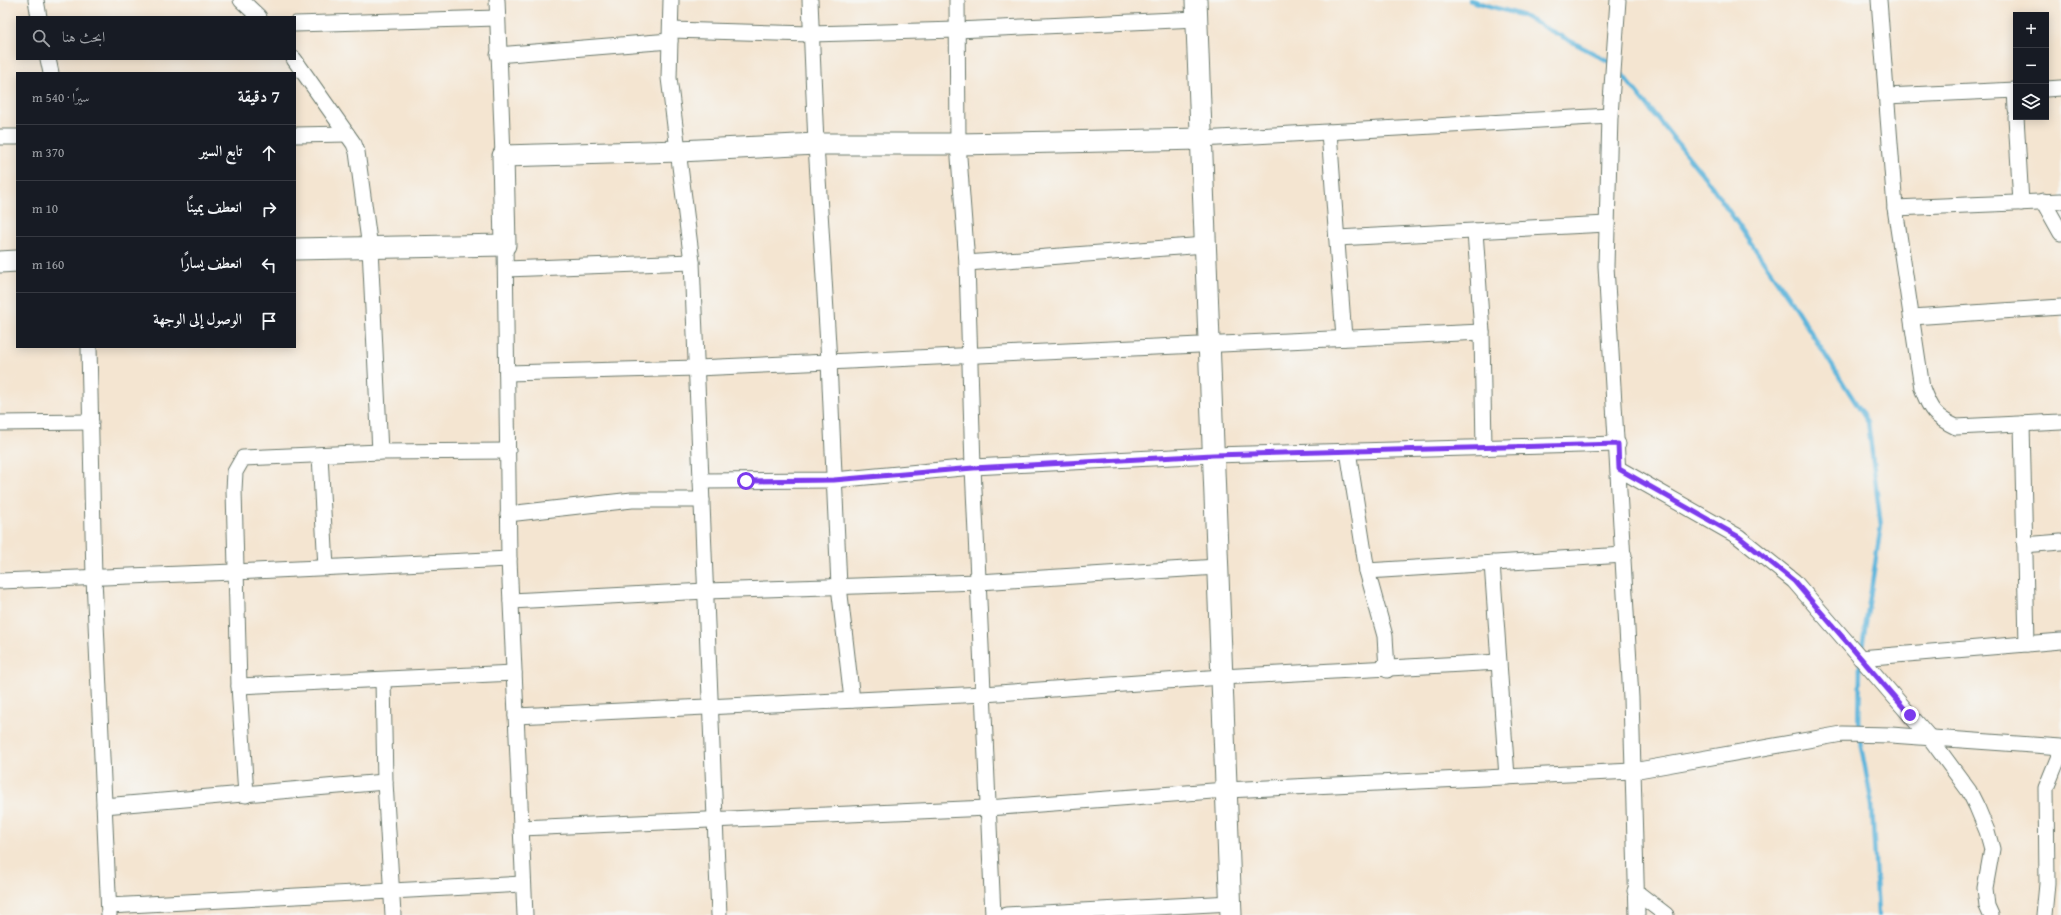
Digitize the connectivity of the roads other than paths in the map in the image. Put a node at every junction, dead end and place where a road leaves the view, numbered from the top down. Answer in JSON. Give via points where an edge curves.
{"nodes":[{"id":1,"x":36,"y":0,"type":"edge"},
{"id":2,"x":241,"y":0,"type":"edge"},
{"id":3,"x":497,"y":0,"type":"edge"},
{"id":4,"x":671,"y":0,"type":"edge"},
{"id":5,"x":810,"y":0,"type":"edge"},
{"id":6,"x":957,"y":0,"type":"edge"},
{"id":7,"x":1618,"y":0,"type":"edge"},
{"id":8,"x":1879,"y":0,"type":"edge"},
{"id":9,"x":1197,"y":9,"type":"edge"},
{"id":10,"x":39,"y":16,"type":"edge"},
{"id":11,"x":258,"y":16,"type":"edge"},
{"id":12,"x":496,"y":18,"type":"junction"},
{"id":13,"x":296,"y":24,"type":"edge"},
{"id":14,"x":957,"y":30,"type":"junction"},
{"id":15,"x":811,"y":34,"type":"junction"},
{"id":16,"x":670,"y":36,"type":"junction"},
{"id":17,"x":498,"y":55,"type":"junction"},
{"id":18,"x":48,"y":60,"type":"edge"},
{"id":19,"x":295,"y":60,"type":"edge"},
{"id":20,"x":51,"y":72,"type":"edge"},
{"id":21,"x":2061,"y":88,"type":"edge"},
{"id":22,"x":2049,"y":89,"type":"edge"},
{"id":23,"x":2013,"y":90,"type":"edge"},
{"id":24,"x":1886,"y":96,"type":"junction"},
{"id":25,"x":1610,"y":116,"type":"junction"},
{"id":26,"x":2016,"y":120,"type":"edge"},
{"id":27,"x":1329,"y":132,"type":"junction"},
{"id":28,"x":347,"y":134,"type":"junction"},
{"id":29,"x":296,"y":135,"type":"edge"},
{"id":30,"x":0,"y":137,"type":"edge"},
{"id":31,"x":16,"y":137,"type":"edge"},
{"id":32,"x":1201,"y":139,"type":"junction"},
{"id":33,"x":816,"y":144,"type":"junction"},
{"id":34,"x":958,"y":144,"type":"junction"},
{"id":35,"x":680,"y":151,"type":"junction"},
{"id":36,"x":503,"y":156,"type":"junction"},
{"id":37,"x":2043,"y":201,"type":"junction"},
{"id":38,"x":2061,"y":201,"type":"edge"},
{"id":39,"x":2021,"y":203,"type":"junction"},
{"id":40,"x":1895,"y":208,"type":"junction"},
{"id":41,"x":1608,"y":224,"type":"junction"},
{"id":42,"x":1475,"y":231,"type":"junction"},
{"id":43,"x":2061,"y":233,"type":"edge"},
{"id":44,"x":1337,"y":238,"type":"junction"},
{"id":45,"x":505,"y":245,"type":"junction"},
{"id":46,"x":1205,"y":245,"type":"junction"},
{"id":47,"x":370,"y":248,"type":"junction"},
{"id":48,"x":296,"y":249,"type":"edge"},
{"id":49,"x":16,"y":261,"type":"edge"},
{"id":50,"x":0,"y":262,"type":"edge"},
{"id":51,"x":692,"y":262,"type":"junction"},
{"id":52,"x":967,"y":263,"type":"junction"},
{"id":53,"x":506,"y":270,"type":"junction"},
{"id":54,"x":2061,"y":308,"type":"edge"},
{"id":55,"x":1912,"y":317,"type":"junction"},
{"id":56,"x":1482,"y":332,"type":"junction"},
{"id":57,"x":1344,"y":338,"type":"junction"},
{"id":58,"x":1208,"y":344,"type":"junction"},
{"id":59,"x":89,"y":348,"type":"edge"},
{"id":60,"x":969,"y":356,"type":"junction"},
{"id":61,"x":829,"y":362,"type":"junction"},
{"id":62,"x":697,"y":368,"type":"junction"},
{"id":63,"x":507,"y":373,"type":"junction"},
{"id":64,"x":91,"y":422,"type":"junction"},
{"id":65,"x":2061,"y":422,"type":"edge"},
{"id":66,"x":0,"y":423,"type":"edge"},
{"id":67,"x":2022,"y":424,"type":"junction"},
{"id":68,"x":1618,"y":444,"type":"junction"},
{"id":69,"x":1484,"y":448,"type":"junction"},
{"id":70,"x":508,"y":451,"type":"junction"},
{"id":71,"x":1348,"y":451,"type":"junction"},
{"id":72,"x":380,"y":452,"type":"junction"},
{"id":73,"x":320,"y":455,"type":"junction"},
{"id":74,"x":1213,"y":455,"type":"junction"},
{"id":75,"x":973,"y":468,"type":"junction"},
{"id":76,"x":1619,"y":469,"type":"junction"},
{"id":77,"x":834,"y":480,"type":"junction"},
{"id":78,"x":701,"y":481,"type":"junction"},
{"id":79,"x":702,"y":500,"type":"junction"},
{"id":80,"x":508,"y":514,"type":"junction"},
{"id":81,"x":2061,"y":542,"type":"edge"},
{"id":82,"x":2025,"y":545,"type":"junction"},
{"id":83,"x":1624,"y":555,"type":"junction"},
{"id":84,"x":509,"y":558,"type":"junction"},
{"id":85,"x":1492,"y":564,"type":"junction"},
{"id":86,"x":1217,"y":567,"type":"junction"},
{"id":87,"x":326,"y":568,"type":"junction"},
{"id":88,"x":1367,"y":571,"type":"junction"},
{"id":89,"x":234,"y":572,"type":"junction"},
{"id":90,"x":94,"y":578,"type":"junction"},
{"id":91,"x":0,"y":581,"type":"edge"},
{"id":92,"x":979,"y":582,"type":"junction"},
{"id":93,"x":838,"y":586,"type":"junction"},
{"id":94,"x":706,"y":591,"type":"junction"},
{"id":95,"x":511,"y":601,"type":"junction"},
{"id":96,"x":2061,"y":641,"type":"edge"},
{"id":97,"x":2027,"y":644,"type":"junction"},
{"id":98,"x":1860,"y":658,"type":"junction"},
{"id":99,"x":1499,"y":662,"type":"junction"},
{"id":100,"x":1387,"y":670,"type":"junction"},
{"id":101,"x":514,"y":673,"type":"junction"},
{"id":102,"x":1222,"y":677,"type":"junction"},
{"id":103,"x":383,"y":680,"type":"junction"},
{"id":104,"x":239,"y":686,"type":"junction"},
{"id":105,"x":984,"y":694,"type":"junction"},
{"id":106,"x":852,"y":700,"type":"junction"},
{"id":107,"x":710,"y":706,"type":"junction"},
{"id":108,"x":516,"y":716,"type":"junction"},
{"id":109,"x":1930,"y":738,"type":"junction"},
{"id":110,"x":2061,"y":747,"type":"edge"},
{"id":111,"x":2061,"y":752,"type":"edge"},
{"id":112,"x":1633,"y":771,"type":"junction"},
{"id":113,"x":1507,"y":777,"type":"junction"},
{"id":114,"x":385,"y":782,"type":"junction"},
{"id":115,"x":1226,"y":790,"type":"junction"},
{"id":116,"x":246,"y":795,"type":"junction"},
{"id":117,"x":104,"y":806,"type":"junction"},
{"id":118,"x":988,"y":808,"type":"junction"},
{"id":119,"x":715,"y":820,"type":"junction"},
{"id":120,"x":521,"y":828,"type":"junction"},
{"id":121,"x":523,"y":884,"type":"junction"},
{"id":122,"x":1636,"y":891,"type":"junction"},
{"id":123,"x":391,"y":892,"type":"junction"},
{"id":124,"x":1231,"y":909,"type":"edge"},
{"id":125,"x":109,"y":911,"type":"edge"},
{"id":126,"x":393,"y":915,"type":"edge"},
{"id":127,"x":525,"y":915,"type":"edge"},
{"id":128,"x":719,"y":915,"type":"edge"},
{"id":129,"x":993,"y":915,"type":"edge"},
{"id":130,"x":1006,"y":915,"type":"edge"},
{"id":131,"x":1637,"y":915,"type":"edge"},
{"id":132,"x":1666,"y":915,"type":"edge"},
{"id":133,"x":1991,"y":915,"type":"edge"},
{"id":134,"x":2044,"y":915,"type":"edge"}],
"edges":[{"from":1,"to":10,"type":"street"},
{"from":2,"to":11,"type":"street"},
{"from":3,"to":12,"type":"street"},
{"from":4,"to":16,"type":"street"},
{"from":5,"to":15,"type":"street"},
{"from":6,"to":14,"type":"street"},
{"from":7,"to":25,"type":"street"},
{"from":8,"to":24,"type":"street"},
{"from":9,"to":14,"type":"street"},
{"from":9,"to":32,"type":"street"},
{"from":12,"to":13,"type":"street"},
{"from":12,"to":17,"type":"street"},
{"from":14,"to":15,"type":"street"},
{"from":14,"to":34,"type":"street"},
{"from":15,"to":16,"type":"street"},
{"from":15,"to":33,"type":"street"},
{"from":16,"to":17,"type":"street"},
{"from":16,"to":35,"type":"street","via":[[669,78]]},
{"from":17,"to":36,"type":"street"},
{"from":18,"to":20,"type":"street"},
{"from":19,"to":28,"type":"street"},
{"from":21,"to":22,"type":"street"},
{"from":23,"to":24,"type":"street"},
{"from":24,"to":40,"type":"street"},
{"from":25,"to":27,"type":"street"},
{"from":25,"to":41,"type":"street"},
{"from":26,"to":39,"type":"street"},
{"from":27,"to":32,"type":"street"},
{"from":27,"to":44,"type":"street"},
{"from":28,"to":29,"type":"street"},
{"from":28,"to":47,"type":"street","via":[[357,152]]},
{"from":30,"to":31,"type":"street"},
{"from":32,"to":34,"type":"street"},
{"from":32,"to":46,"type":"street"},
{"from":33,"to":34,"type":"street"},
{"from":33,"to":35,"type":"street"},
{"from":33,"to":61,"type":"street"},
{"from":34,"to":52,"type":"street"},
{"from":35,"to":36,"type":"street"},
{"from":35,"to":51,"type":"street"},
{"from":36,"to":45,"type":"street"},
{"from":37,"to":38,"type":"street"},
{"from":37,"to":39,"type":"street"},
{"from":37,"to":43,"type":"street"},
{"from":39,"to":40,"type":"street"},
{"from":40,"to":55,"type":"street"},
{"from":41,"to":42,"type":"street"},
{"from":41,"to":68,"type":"street","via":[[1606,266]]},
{"from":42,"to":44,"type":"street"},
{"from":42,"to":56,"type":"street"},
{"from":44,"to":57,"type":"street"},
{"from":45,"to":47,"type":"street"},
{"from":45,"to":53,"type":"street"},
{"from":46,"to":52,"type":"street"},
{"from":46,"to":58,"type":"street"},
{"from":47,"to":48,"type":"street"},
{"from":47,"to":72,"type":"street"},
{"from":49,"to":50,"type":"street"},
{"from":51,"to":53,"type":"street"},
{"from":51,"to":62,"type":"street"},
{"from":52,"to":60,"type":"street"},
{"from":53,"to":63,"type":"street"},
{"from":54,"to":55,"type":"street"},
{"from":55,"to":67,"type":"street","via":[[1922,388],[1933,412],[1956,427]]},
{"from":56,"to":57,"type":"street"},
{"from":56,"to":69,"type":"street"},
{"from":57,"to":58,"type":"street"},
{"from":58,"to":60,"type":"street"},
{"from":58,"to":74,"type":"street"},
{"from":59,"to":64,"type":"street"},
{"from":60,"to":61,"type":"street"},
{"from":60,"to":75,"type":"street"},
{"from":61,"to":62,"type":"street"},
{"from":61,"to":77,"type":"street"},
{"from":62,"to":63,"type":"street"},
{"from":62,"to":78,"type":"street"},
{"from":63,"to":70,"type":"street"},
{"from":64,"to":66,"type":"street"},
{"from":64,"to":90,"type":"street"},
{"from":65,"to":67,"type":"street"},
{"from":67,"to":82,"type":"street"},
{"from":68,"to":69,"type":"street"},
{"from":68,"to":76,"type":"street"},
{"from":69,"to":71,"type":"street"},
{"from":70,"to":72,"type":"street"},
{"from":70,"to":80,"type":"street"},
{"from":71,"to":74,"type":"street"},
{"from":71,"to":88,"type":"street"},
{"from":72,"to":73,"type":"street"},
{"from":73,"to":87,"type":"street"},
{"from":73,"to":89,"type":"street","via":[[243,458],[235,472]]},
{"from":74,"to":75,"type":"street"},
{"from":74,"to":86,"type":"street"},
{"from":75,"to":77,"type":"street"},
{"from":75,"to":92,"type":"street"},
{"from":76,"to":83,"type":"street"},
{"from":76,"to":98,"type":"street","via":[[1739,537],[1794,581]]},
{"from":77,"to":78,"type":"street"},
{"from":77,"to":93,"type":"street"},
{"from":78,"to":79,"type":"street"},
{"from":79,"to":80,"type":"street","via":[[638,500]]},
{"from":79,"to":94,"type":"street"},
{"from":80,"to":84,"type":"street"},
{"from":81,"to":82,"type":"street"},
{"from":82,"to":97,"type":"street"},
{"from":83,"to":85,"type":"street"},
{"from":83,"to":112,"type":"street"},
{"from":84,"to":87,"type":"street"},
{"from":84,"to":95,"type":"street"},
{"from":85,"to":88,"type":"street"},
{"from":85,"to":99,"type":"street"},
{"from":86,"to":92,"type":"street"},
{"from":86,"to":102,"type":"street"},
{"from":87,"to":89,"type":"street"},
{"from":88,"to":100,"type":"street","via":[[1385,636]]},
{"from":89,"to":90,"type":"street"},
{"from":89,"to":104,"type":"street"},
{"from":90,"to":91,"type":"street"},
{"from":90,"to":117,"type":"street"},
{"from":92,"to":93,"type":"street"},
{"from":92,"to":105,"type":"street"},
{"from":93,"to":94,"type":"street"},
{"from":93,"to":106,"type":"street"},
{"from":94,"to":95,"type":"street"},
{"from":94,"to":107,"type":"street"},
{"from":95,"to":101,"type":"street"},
{"from":96,"to":97,"type":"street"},
{"from":97,"to":98,"type":"street"},
{"from":98,"to":109,"type":"street"},
{"from":99,"to":100,"type":"street"},
{"from":99,"to":113,"type":"street"},
{"from":100,"to":102,"type":"street"},
{"from":101,"to":103,"type":"street"},
{"from":101,"to":108,"type":"street"},
{"from":102,"to":105,"type":"street"},
{"from":102,"to":115,"type":"street"},
{"from":103,"to":104,"type":"street"},
{"from":103,"to":114,"type":"street"},
{"from":104,"to":116,"type":"street"},
{"from":105,"to":106,"type":"street"},
{"from":105,"to":118,"type":"street"},
{"from":106,"to":107,"type":"street"},
{"from":107,"to":108,"type":"street"},
{"from":107,"to":119,"type":"street"},
{"from":108,"to":120,"type":"street"},
{"from":109,"to":110,"type":"street"},
{"from":109,"to":112,"type":"street","via":[[1842,734],[1774,745],[1730,756]]},
{"from":109,"to":133,"type":"street","via":[[1969,792],[1987,831],[1992,849],[1985,888]]},
{"from":111,"to":134,"type":"street","via":[[2046,788],[2047,884]]},
{"from":112,"to":113,"type":"street"},
{"from":112,"to":122,"type":"street"},
{"from":113,"to":115,"type":"street"},
{"from":114,"to":116,"type":"street"},
{"from":114,"to":123,"type":"street"},
{"from":115,"to":118,"type":"street"},
{"from":115,"to":124,"type":"street"},
{"from":116,"to":117,"type":"street"},
{"from":117,"to":125,"type":"street"},
{"from":118,"to":119,"type":"street"},
{"from":118,"to":129,"type":"street"},
{"from":119,"to":120,"type":"street"},
{"from":119,"to":128,"type":"street"},
{"from":120,"to":121,"type":"street"},
{"from":121,"to":123,"type":"street"},
{"from":121,"to":127,"type":"street"},
{"from":122,"to":131,"type":"street"},
{"from":122,"to":132,"type":"street"},
{"from":123,"to":125,"type":"street"},
{"from":123,"to":126,"type":"street"},
{"from":124,"to":130,"type":"street"}]}
